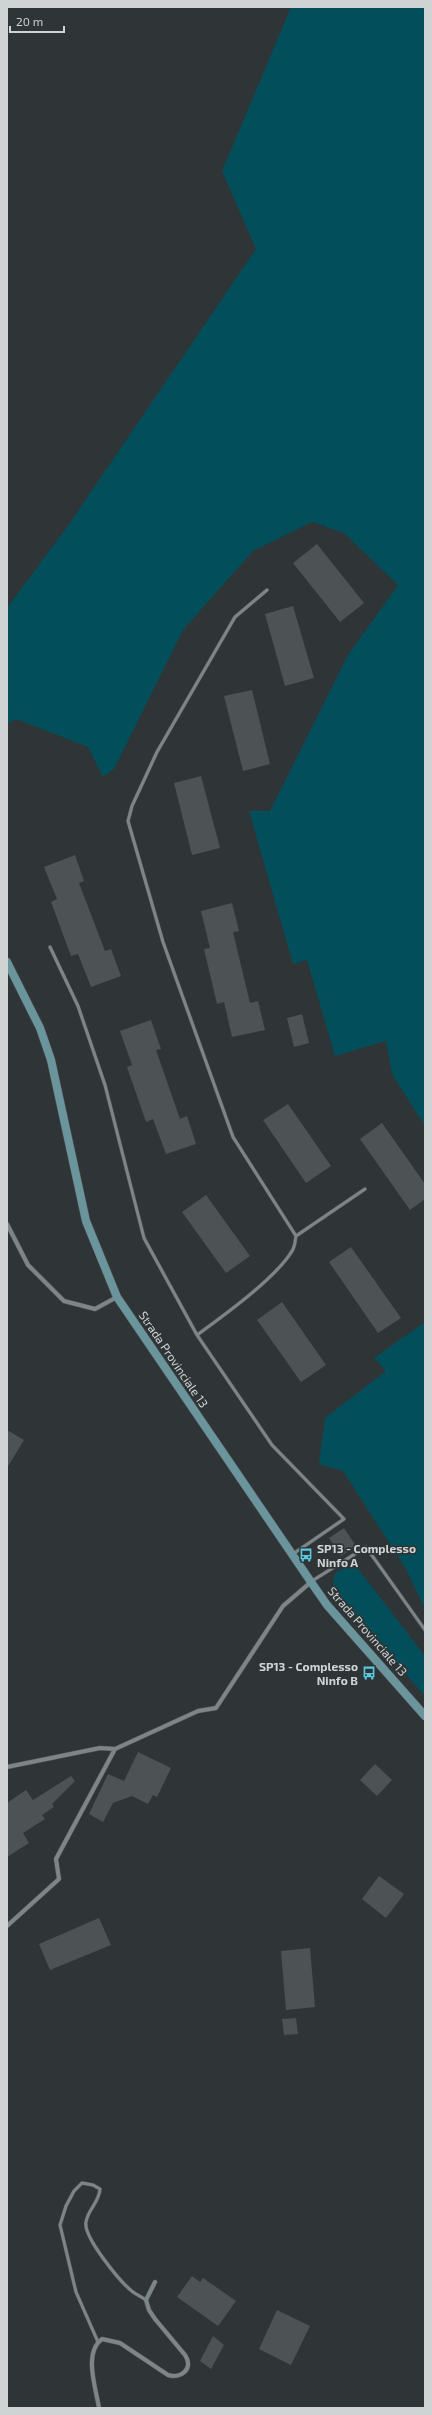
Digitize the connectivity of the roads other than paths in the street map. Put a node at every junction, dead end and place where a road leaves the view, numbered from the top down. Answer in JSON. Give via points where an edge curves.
{"nodes":[{"id":1,"x":266,"y":590,"type":"dead end"},
{"id":2,"x":50,"y":947,"type":"dead end"},
{"id":3,"x":7,"y":962,"type":"edge"},
{"id":4,"x":365,"y":1189,"type":"dead end"},
{"id":5,"x":7,"y":1224,"type":"edge"},
{"id":6,"x":296,"y":1236,"type":"junction"},
{"id":7,"x":117,"y":1297,"type":"junction"},
{"id":8,"x":197,"y":1335,"type":"junction"},
{"id":9,"x":292,"y":1555,"type":"junction"},
{"id":10,"x":311,"y":1582,"type":"junction"},
{"id":11,"x":425,"y":1630,"type":"edge"},
{"id":12,"x":425,"y":1716,"type":"edge"},
{"id":13,"x":115,"y":1749,"type":"junction"},
{"id":14,"x":7,"y":1767,"type":"edge"},
{"id":15,"x":7,"y":1926,"type":"edge"},
{"id":16,"x":155,"y":2282,"type":"dead end"},
{"id":17,"x":146,"y":2300,"type":"junction"},
{"id":18,"x":98,"y":2342,"type":"junction"},
{"id":19,"x":100,"y":2408,"type":"edge"}],
"edges":[{"from":1,"to":6,"type":"lane","via":[[235,617],[157,752],[132,806],[128,821],[163,942],[233,1137]]},
{"from":2,"to":8,"type":"lane","via":[[78,1006],[105,1085],[144,1238]]},
{"from":3,"to":7,"type":"main road","name":"Strada Provinciale 13","via":[[40,1028],[51,1060],[86,1220]]},
{"from":4,"to":6,"type":"lane"},
{"from":5,"to":7,"type":"street","via":[[28,1265],[64,1301],[95,1309]]},
{"from":6,"to":8,"type":"lane","via":[[293,1250],[284,1263],[226,1314]]},
{"from":7,"to":9,"type":"main road","name":"Strada Provinciale 13"},
{"from":8,"to":9,"type":"lane","via":[[272,1445],[344,1519]]},
{"from":9,"to":10,"type":"main road","name":"Strada Provinciale 13"},
{"from":10,"to":11,"type":"lane","via":[[366,1546]]},
{"from":10,"to":12,"type":"main road","name":"Strada Provinciale 13"},
{"from":10,"to":13,"type":"street","via":[[283,1606],[216,1708],[198,1712]]},
{"from":13,"to":14,"type":"street","via":[[100,1748]]},
{"from":13,"to":15,"type":"street","via":[[56,1859],[59,1879]]},
{"from":16,"to":17,"type":"street"},
{"from":17,"to":18,"type":"street","via":[[155,2319],[188,2360],[183,2375],[168,2375],[113,2340],[102,2339]]},
{"from":17,"to":18,"type":"lane","via":[[132,2292],[93,2245],[85,2224],[89,2210],[100,2197],[100,2189],[93,2184],[82,2183],[66,2206],[60,2225],[76,2292]]},
{"from":18,"to":19,"type":"street","via":[[92,2359]]}]}
